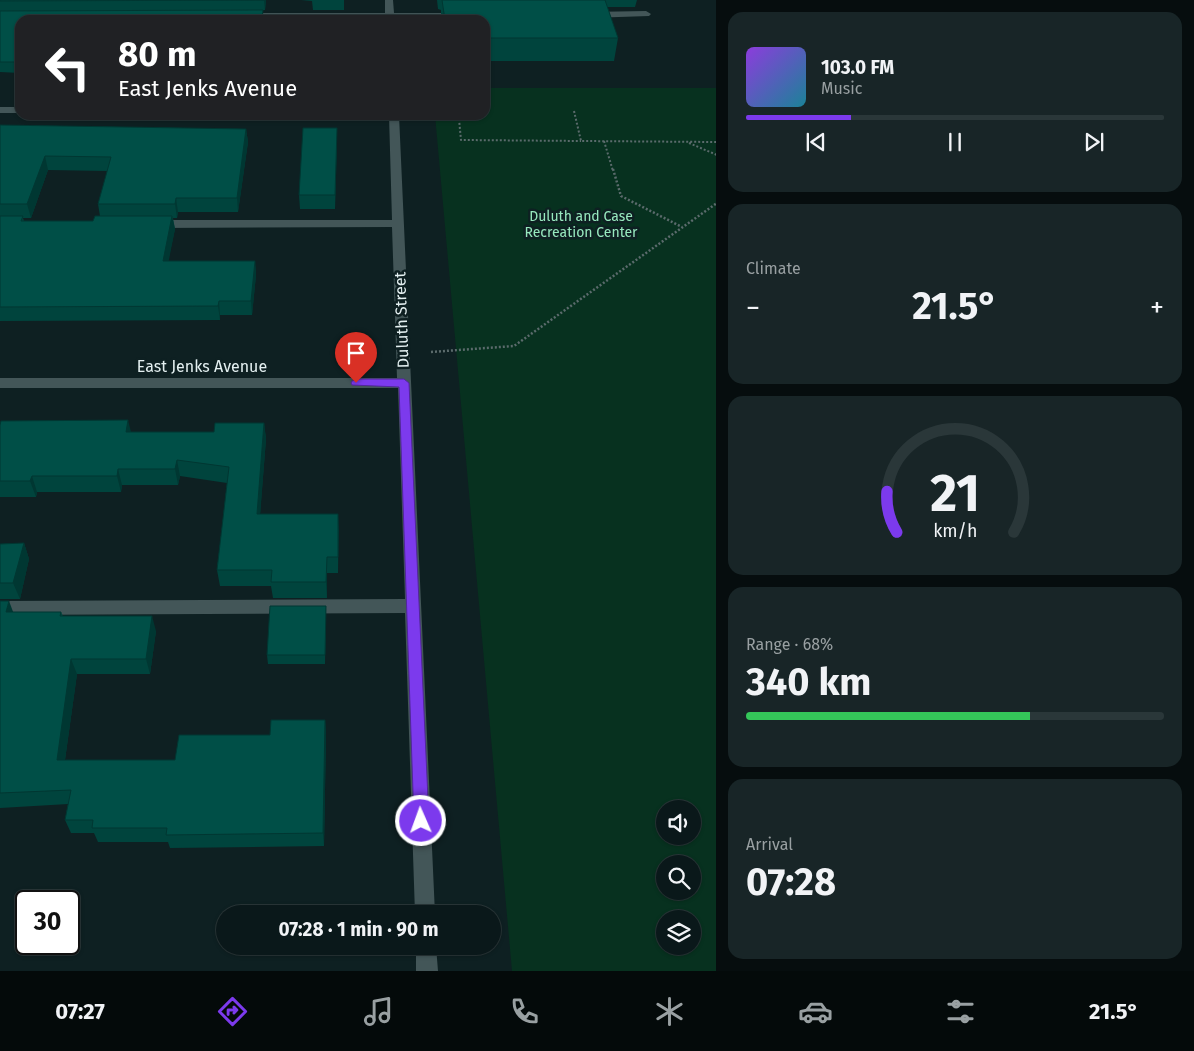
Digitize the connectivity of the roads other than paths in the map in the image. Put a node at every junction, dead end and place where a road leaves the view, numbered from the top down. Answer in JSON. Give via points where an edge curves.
{"nodes":[{"id":1,"x":389,"y":0,"type":"edge"},
{"id":2,"x":646,"y":14,"type":"dead end"},
{"id":3,"x":390,"y":15,"type":"edge"},
{"id":4,"x":576,"y":15,"type":"edge"},
{"id":5,"x":0,"y":110,"type":"edge"},
{"id":6,"x":15,"y":110,"type":"edge"},
{"id":7,"x":394,"y":120,"type":"edge"},
{"id":8,"x":398,"y":223,"type":"junction"},
{"id":9,"x":138,"y":224,"type":"edge"},
{"id":10,"x":0,"y":383,"type":"edge"},
{"id":11,"x":404,"y":383,"type":"junction"},
{"id":12,"x":413,"y":606,"type":"junction"},
{"id":13,"x":0,"y":608,"type":"edge"},
{"id":14,"x":425,"y":905,"type":"edge"},
{"id":15,"x":427,"y":955,"type":"edge"},
{"id":16,"x":428,"y":971,"type":"edge"}],
"edges":[{"from":1,"to":3,"type":"street"},
{"from":2,"to":4,"type":"street"},
{"from":5,"to":6,"type":"street"},
{"from":7,"to":8,"type":"street","name":"Duluth Street"},
{"from":8,"to":9,"type":"street"},
{"from":8,"to":11,"type":"street","name":"Duluth Street"},
{"from":10,"to":11,"type":"street","name":"East Jenks Avenue"},
{"from":11,"to":12,"type":"street","name":"Duluth Street"},
{"from":12,"to":13,"type":"street"},
{"from":12,"to":14,"type":"street","name":"Duluth Street"},
{"from":15,"to":16,"type":"street"}]}
